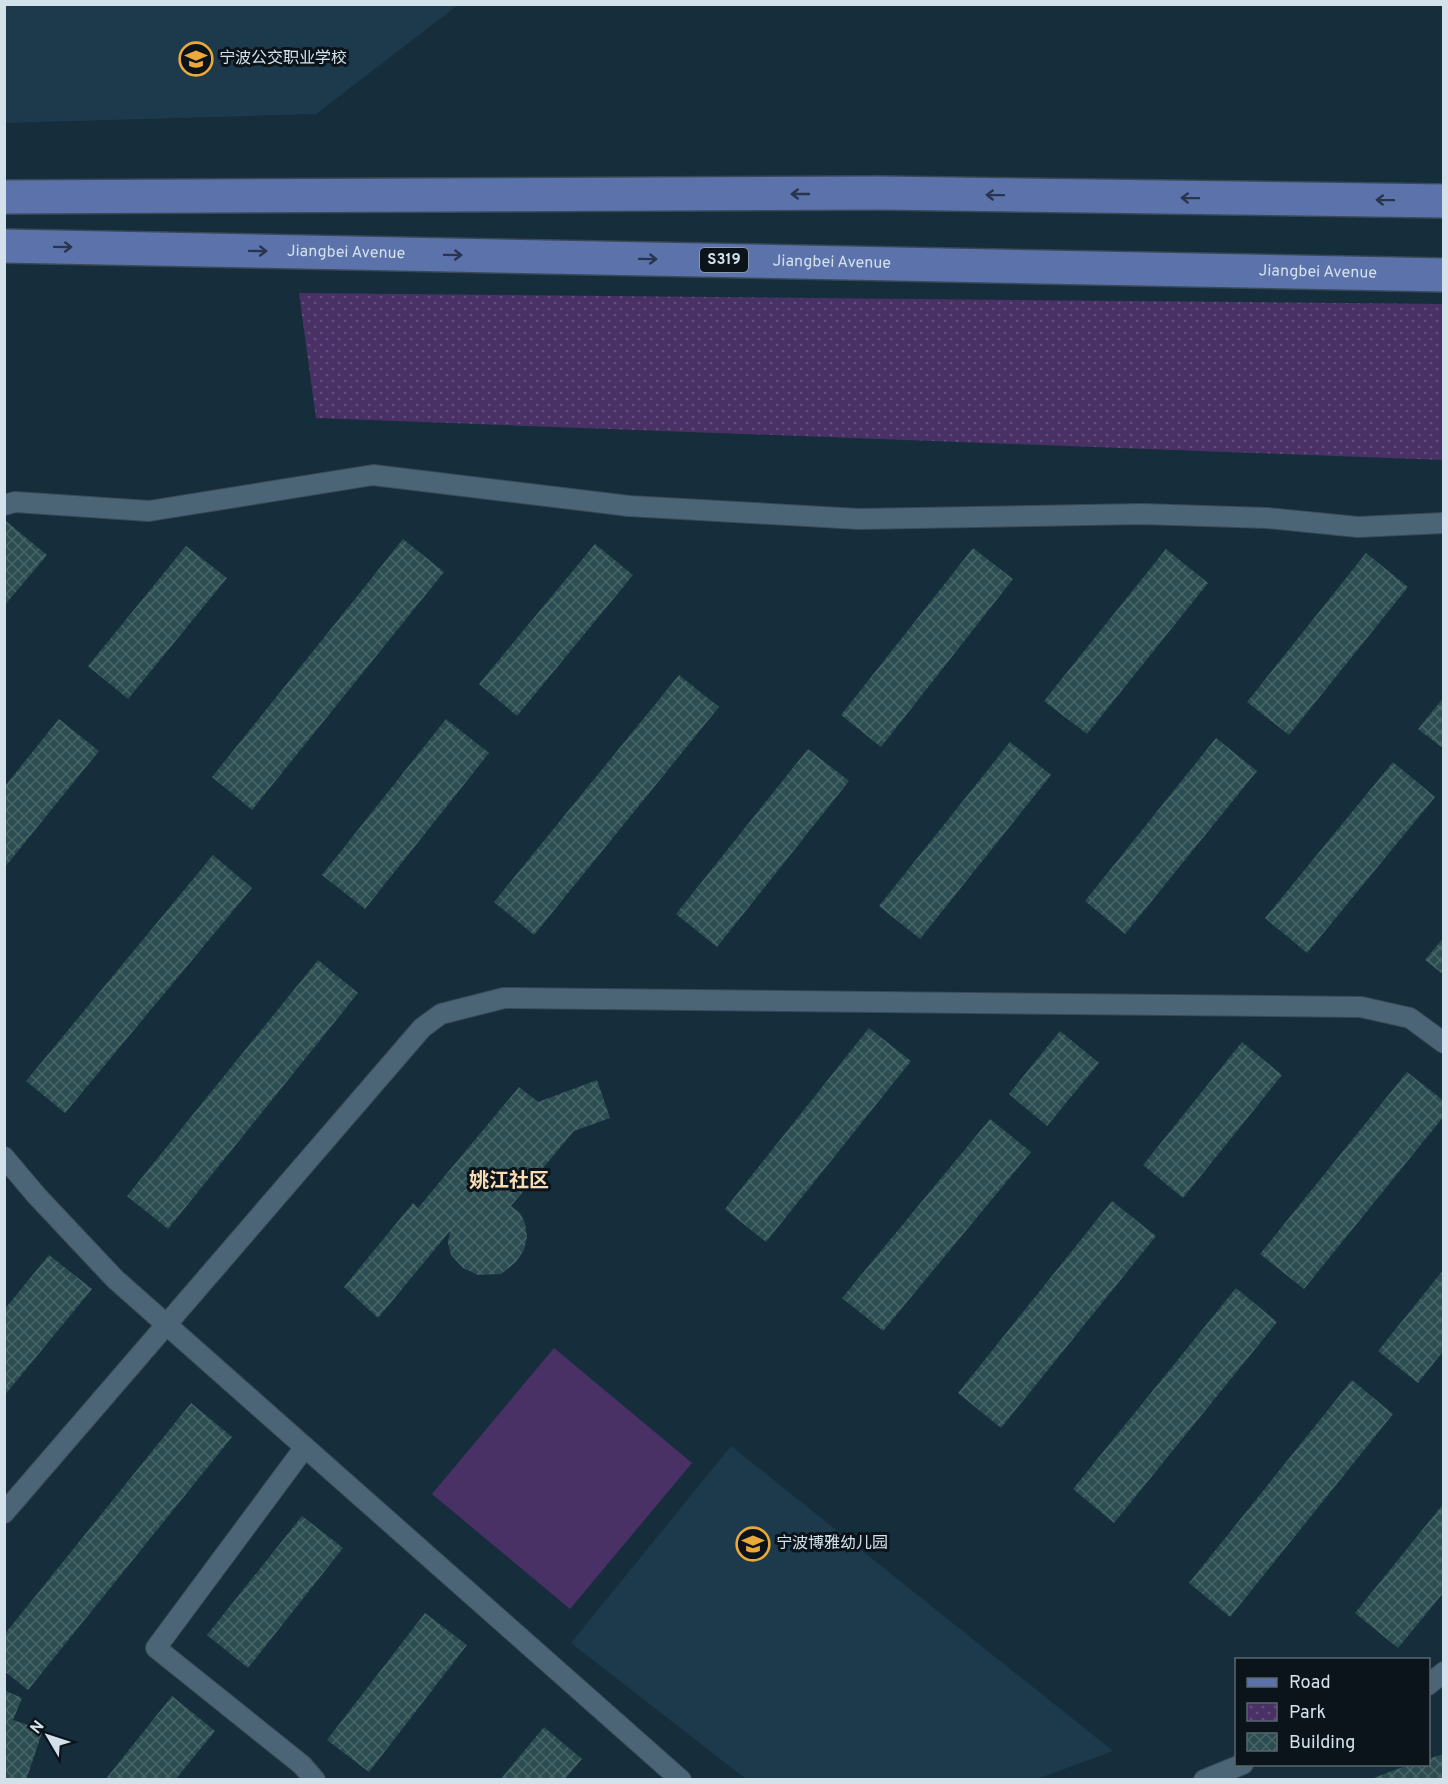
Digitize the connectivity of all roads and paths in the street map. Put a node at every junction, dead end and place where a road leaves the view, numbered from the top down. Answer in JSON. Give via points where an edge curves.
{"nodes":[{"id":1,"x":4,"y":197,"type":"edge"},
{"id":2,"x":1443,"y":201,"type":"edge"},
{"id":3,"x":4,"y":246,"type":"edge"},
{"id":4,"x":1443,"y":274,"type":"edge"},
{"id":5,"x":4,"y":505,"type":"edge"},
{"id":6,"x":1443,"y":523,"type":"edge"},
{"id":7,"x":1443,"y":1043,"type":"edge"},
{"id":8,"x":4,"y":1156,"type":"edge"},
{"id":9,"x":167,"y":1326,"type":"junction"},
{"id":10,"x":305,"y":1447,"type":"junction"},
{"id":11,"x":4,"y":1514,"type":"edge"},
{"id":12,"x":1443,"y":1672,"type":"edge"},
{"id":13,"x":1430,"y":1683,"type":"edge"},
{"id":14,"x":1238,"y":1766,"type":"edge"},
{"id":15,"x":315,"y":1779,"type":"edge"},
{"id":16,"x":681,"y":1779,"type":"edge"},
{"id":17,"x":1204,"y":1779,"type":"edge"}],
"edges":[{"from":2,"to":1,"type":"main road","one_way":true,"via":[[881,193]]},
{"from":3,"to":4,"type":"main road","name":"Jiangbei Avenue","number":"S319","one_way":true},
{"from":5,"to":6,"type":"lane","via":[[15,502],[149,511],[373,475],[628,506],[859,519],[1142,514],[1358,526]]},
{"from":7,"to":9,"type":"lane","via":[[1410,1018],[1361,1007],[504,998],[441,1014],[422,1028]]},
{"from":8,"to":9,"type":"lane","via":[[115,1279]]},
{"from":9,"to":10,"type":"lane"},
{"from":9,"to":11,"type":"lane"},
{"from":10,"to":15,"type":"lane","via":[[156,1648]]},
{"from":10,"to":16,"type":"lane"},
{"from":12,"to":13,"type":"lane"},
{"from":14,"to":17,"type":"lane"}]}
